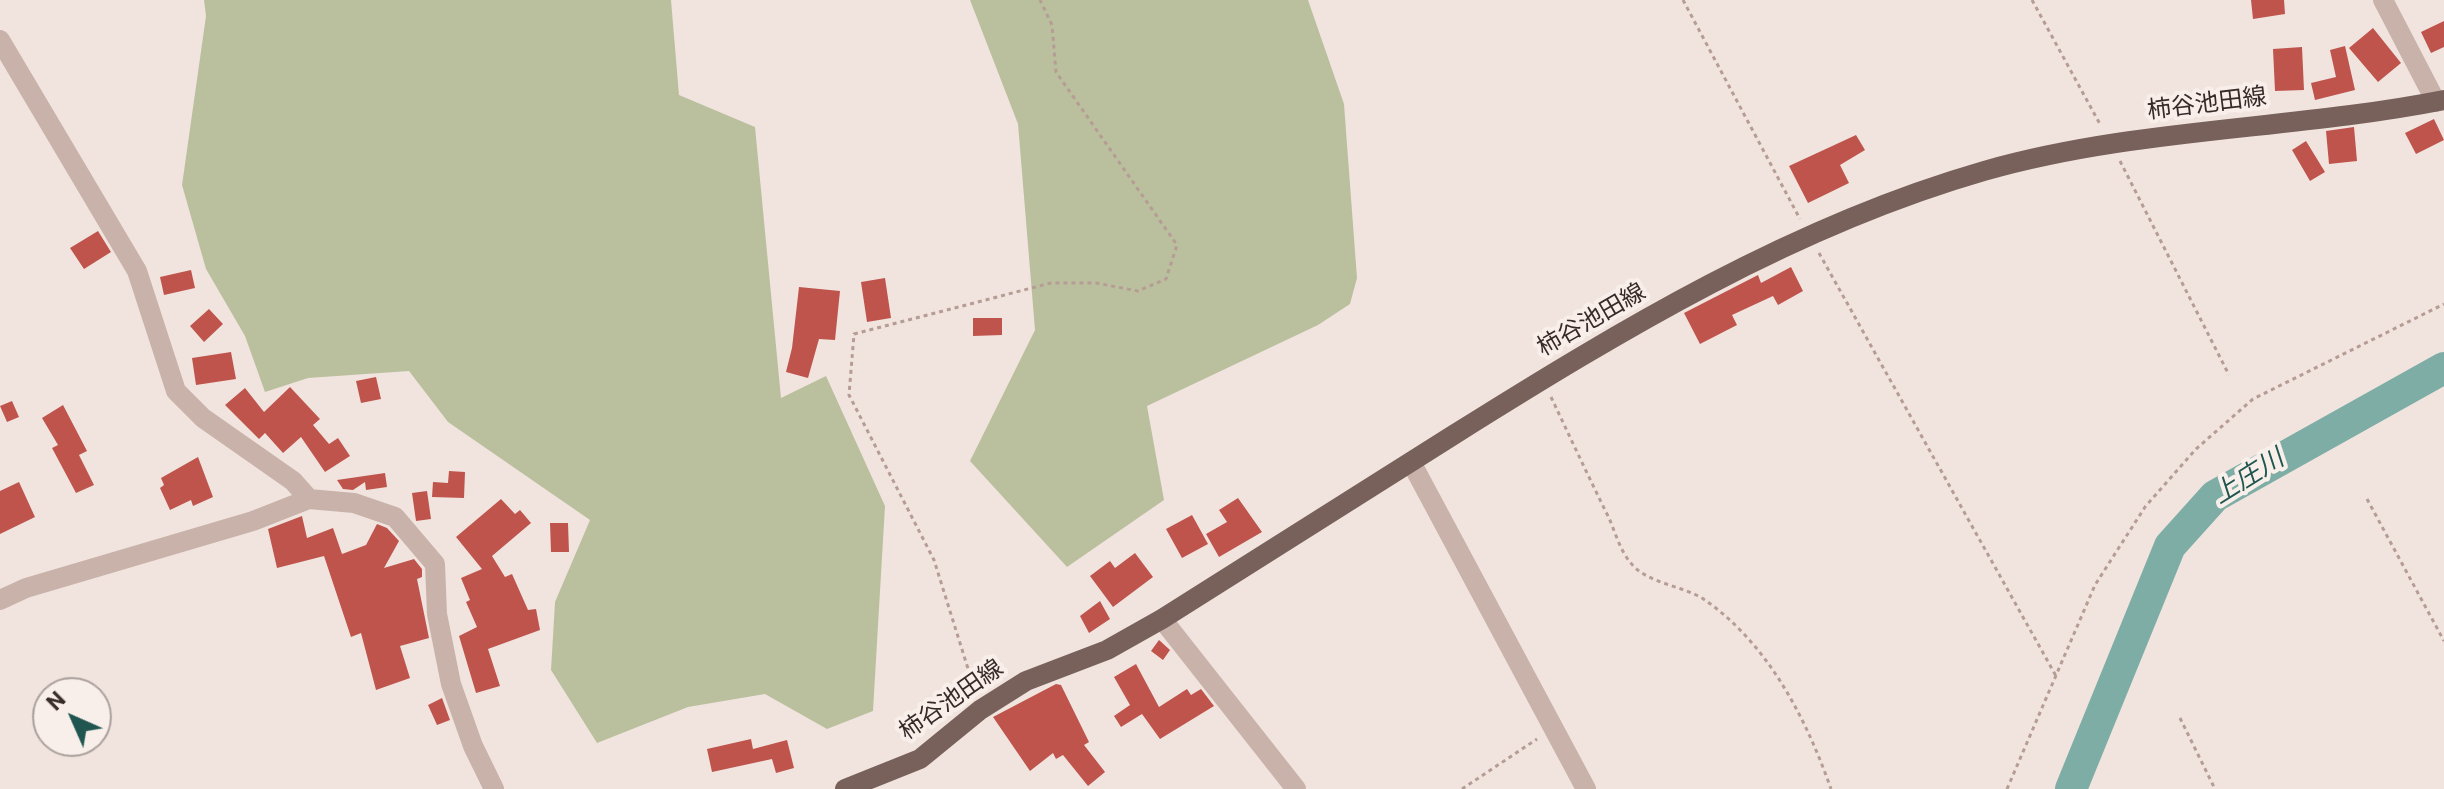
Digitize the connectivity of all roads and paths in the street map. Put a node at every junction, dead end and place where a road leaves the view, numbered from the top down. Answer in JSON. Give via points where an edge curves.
{"nodes":[{"id":1,"x":1040,"y":0,"type":"edge"},
{"id":2,"x":1683,"y":0,"type":"edge"},
{"id":3,"x":2032,"y":0,"type":"edge"},
{"id":4,"x":2383,"y":0,"type":"edge"},
{"id":5,"x":0,"y":40,"type":"edge"},
{"id":6,"x":2440,"y":101,"type":"edge"},
{"id":7,"x":2111,"y":143,"type":"junction"},
{"id":8,"x":1809,"y":234,"type":"junction"},
{"id":9,"x":2444,"y":304,"type":"edge"},
{"id":10,"x":2229,"y":375,"type":"dead end"},
{"id":11,"x":1543,"y":379,"type":"junction"},
{"id":12,"x":1411,"y":462,"type":"junction"},
{"id":13,"x":309,"y":499,"type":"junction"},
{"id":14,"x":2367,"y":499,"type":"dead end"},
{"id":15,"x":0,"y":600,"type":"edge"},
{"id":16,"x":1162,"y":619,"type":"junction"},
{"id":17,"x":2444,"y":641,"type":"edge"},
{"id":18,"x":2056,"y":676,"type":"junction"},
{"id":19,"x":980,"y":710,"type":"junction"},
{"id":20,"x":2180,"y":718,"type":"dead end"},
{"id":21,"x":1554,"y":728,"type":"junction"},
{"id":22,"x":494,"y":789,"type":"edge"},
{"id":23,"x":845,"y":789,"type":"edge"},
{"id":24,"x":1296,"y":789,"type":"edge"},
{"id":25,"x":1462,"y":789,"type":"edge"},
{"id":26,"x":1586,"y":789,"type":"edge"},
{"id":27,"x":1831,"y":789,"type":"edge"},
{"id":28,"x":2007,"y":789,"type":"edge"},
{"id":29,"x":2215,"y":789,"type":"edge"}],
"edges":[{"from":1,"to":19,"type":"path","via":[[1052,25],[1056,72],[1177,245],[1166,279],[1138,291],[1096,283],[1051,283],[854,334],[849,395],[934,560]]},
{"from":2,"to":8,"type":"path"},
{"from":3,"to":7,"type":"path"},
{"from":4,"to":6,"type":"street"},
{"from":5,"to":13,"type":"street","via":[[137,271],[176,391]]},
{"from":6,"to":7,"type":"main road","name":"柿谷池田線"},
{"from":7,"to":8,"type":"main road","name":"柿谷池田線","via":[[1985,171]]},
{"from":7,"to":10,"type":"path"},
{"from":8,"to":11,"type":"main road","name":"柿谷池田線"},
{"from":8,"to":18,"type":"path"},
{"from":9,"to":18,"type":"path","via":[[2253,399],[2196,449],[2145,507],[2095,585]]},
{"from":11,"to":12,"type":"main road","name":"柿谷池田線"},
{"from":11,"to":27,"type":"path","via":[[1630,563],[1703,599],[1761,653],[1800,717]]},
{"from":12,"to":16,"type":"main road","name":"柿谷池田線"},
{"from":12,"to":21,"type":"street"},
{"from":13,"to":15,"type":"street"},
{"from":13,"to":22,"type":"street","via":[[354,503],[395,517],[435,564],[437,614],[451,684]]},
{"from":14,"to":17,"type":"path"},
{"from":16,"to":19,"type":"main road","name":"柿谷池田線","via":[[1107,650],[1026,681]]},
{"from":16,"to":24,"type":"street"},
{"from":18,"to":28,"type":"path"},
{"from":19,"to":23,"type":"main road","name":"柿谷池田線","via":[[920,759]]},
{"from":20,"to":29,"type":"path"},
{"from":21,"to":25,"type":"path"},
{"from":21,"to":26,"type":"street"}]}
